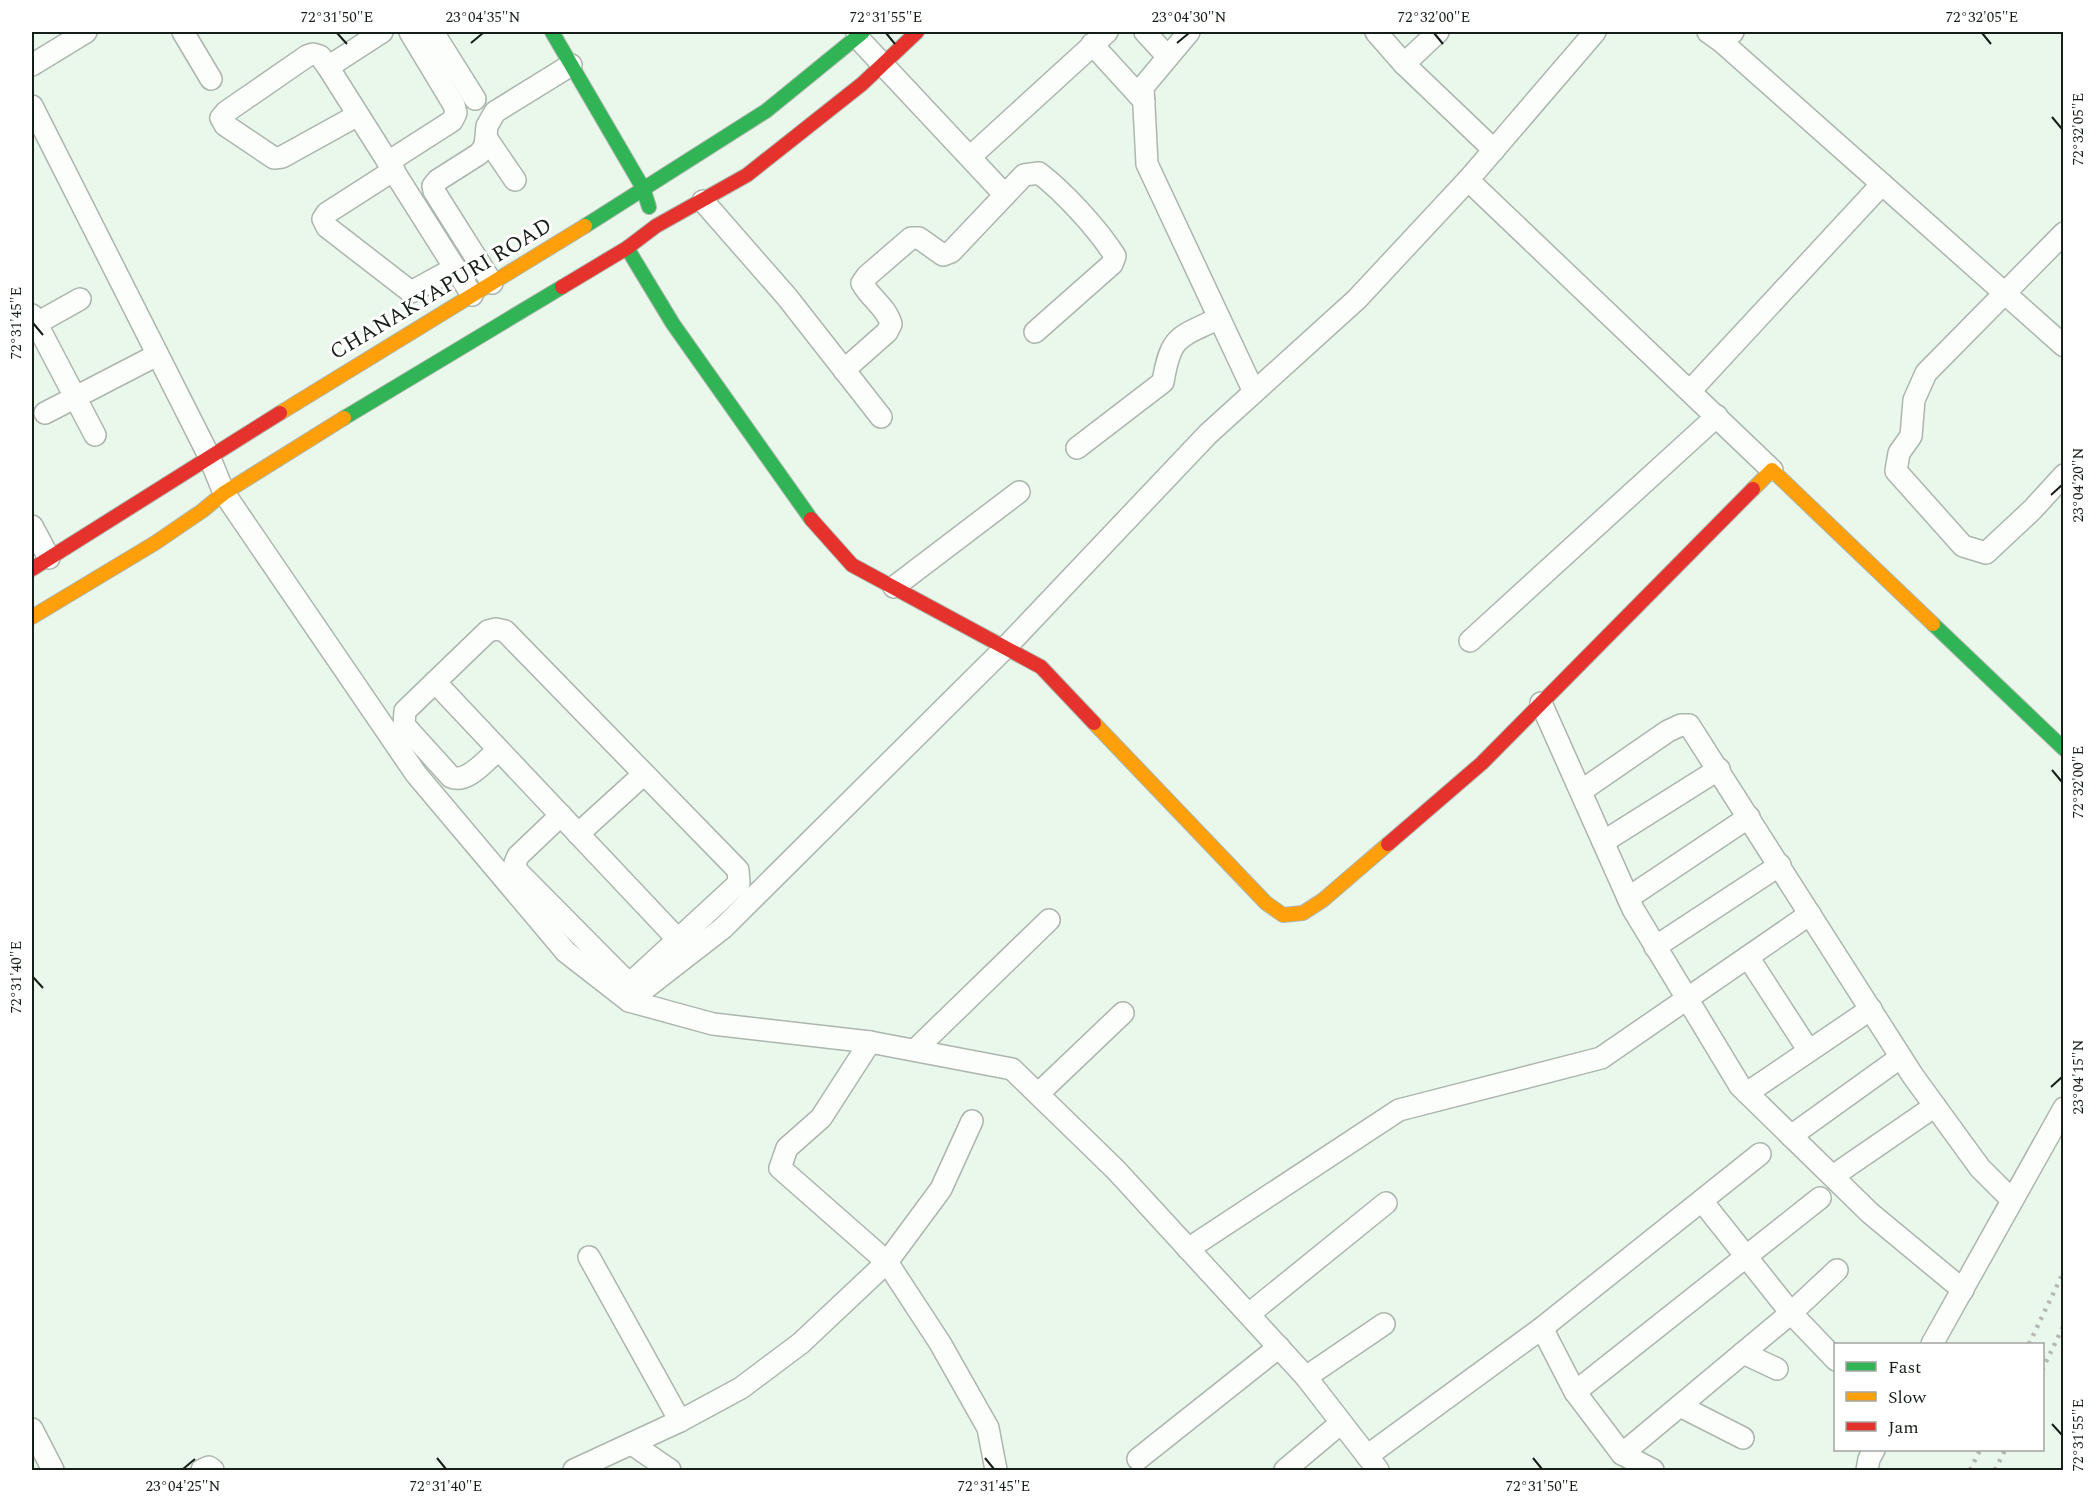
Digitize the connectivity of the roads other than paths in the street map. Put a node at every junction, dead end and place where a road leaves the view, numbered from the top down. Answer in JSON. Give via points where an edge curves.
{"nodes":[{"id":1,"x":86,"y":32,"type":"edge"},
{"id":2,"x":183,"y":32,"type":"edge"},
{"id":3,"x":382,"y":32,"type":"edge"},
{"id":4,"x":410,"y":32,"type":"edge"},
{"id":5,"x":433,"y":32,"type":"edge"},
{"id":6,"x":552,"y":32,"type":"edge"},
{"id":7,"x":917,"y":32,"type":"edge"},
{"id":8,"x":1145,"y":32,"type":"edge"},
{"id":9,"x":1189,"y":32,"type":"edge"},
{"id":10,"x":1376,"y":32,"type":"edge"},
{"id":11,"x":1438,"y":32,"type":"edge"},
{"id":12,"x":1595,"y":32,"type":"edge"},
{"id":13,"x":860,"y":34,"type":"edge"},
{"id":14,"x":1721,"y":35,"type":"edge"},
{"id":15,"x":1099,"y":38,"type":"edge"},
{"id":16,"x":1167,"y":56,"type":"junction"},
{"id":17,"x":883,"y":64,"type":"junction"},
{"id":18,"x":1404,"y":64,"type":"junction"},
{"id":19,"x":32,"y":65,"type":"edge"},
{"id":20,"x":571,"y":65,"type":"junction"},
{"id":21,"x":328,"y":67,"type":"junction"},
{"id":22,"x":211,"y":79,"type":"dead end"},
{"id":23,"x":475,"y":99,"type":"dead end"},
{"id":24,"x":1144,"y":101,"type":"junction"},
{"id":25,"x":32,"y":106,"type":"edge"},
{"id":26,"x":358,"y":114,"type":"junction"},
{"id":27,"x":487,"y":139,"type":"junction"},
{"id":28,"x":1494,"y":150,"type":"junction"},
{"id":29,"x":970,"y":157,"type":"junction"},
{"id":30,"x":391,"y":166,"type":"junction"},
{"id":31,"x":515,"y":180,"type":"dead end"},
{"id":32,"x":1468,"y":180,"type":"junction"},
{"id":33,"x":1882,"y":184,"type":"junction"},
{"id":34,"x":643,"y":188,"type":"junction"},
{"id":35,"x":1005,"y":195,"type":"junction"},
{"id":36,"x":703,"y":201,"type":"junction"},
{"id":37,"x":656,"y":226,"type":"junction"},
{"id":38,"x":2064,"y":233,"type":"edge"},
{"id":39,"x":627,"y":248,"type":"junction"},
{"id":40,"x":455,"y":268,"type":"junction"},
{"id":41,"x":492,"y":283,"type":"junction"},
{"id":42,"x":2003,"y":294,"type":"junction"},
{"id":43,"x":472,"y":295,"type":"junction"},
{"id":44,"x":80,"y":299,"type":"dead end"},
{"id":45,"x":1219,"y":318,"type":"junction"},
{"id":46,"x":33,"y":321,"type":"edge"},
{"id":47,"x":1035,"y":332,"type":"dead end"},
{"id":48,"x":2064,"y":346,"type":"edge"},
{"id":49,"x":157,"y":355,"type":"junction"},
{"id":50,"x":844,"y":370,"type":"junction"},
{"id":51,"x":1690,"y":391,"type":"junction"},
{"id":52,"x":1254,"y":392,"type":"junction"},
{"id":53,"x":75,"y":398,"type":"junction"},
{"id":54,"x":45,"y":413,"type":"dead end"},
{"id":55,"x":1717,"y":416,"type":"junction"},
{"id":56,"x":881,"y":417,"type":"dead end"},
{"id":57,"x":95,"y":435,"type":"dead end"},
{"id":58,"x":1077,"y":448,"type":"dead end"},
{"id":59,"x":209,"y":456,"type":"junction"},
{"id":60,"x":1772,"y":470,"type":"junction"},
{"id":61,"x":2064,"y":475,"type":"edge"},
{"id":62,"x":1019,"y":492,"type":"dead end"},
{"id":63,"x":224,"y":493,"type":"junction"},
{"id":64,"x":32,"y":526,"type":"edge"},
{"id":65,"x":40,"y":564,"type":"edge"},
{"id":66,"x":894,"y":587,"type":"junction"},
{"id":67,"x":32,"y":617,"type":"edge"},
{"id":68,"x":1470,"y":641,"type":"dead end"},
{"id":69,"x":1006,"y":647,"type":"junction"},
{"id":70,"x":435,"y":682,"type":"junction"},
{"id":71,"x":1541,"y":704,"type":"junction"},
{"id":72,"x":2064,"y":749,"type":"edge"},
{"id":73,"x":498,"y":750,"type":"junction"},
{"id":74,"x":1719,"y":769,"type":"junction"},
{"id":75,"x":644,"y":774,"type":"junction"},
{"id":76,"x":1581,"y":791,"type":"junction"},
{"id":77,"x":561,"y":815,"type":"junction"},
{"id":78,"x":1749,"y":817,"type":"junction"},
{"id":79,"x":578,"y":834,"type":"junction"},
{"id":80,"x":1603,"y":842,"type":"junction"},
{"id":81,"x":1780,"y":865,"type":"junction"},
{"id":82,"x":1628,"y":898,"type":"junction"},
{"id":83,"x":1810,"y":915,"type":"junction"},
{"id":84,"x":1049,"y":920,"type":"dead end"},
{"id":85,"x":684,"y":946,"type":"junction"},
{"id":86,"x":1655,"y":947,"type":"junction"},
{"id":87,"x":1748,"y":957,"type":"junction"},
{"id":88,"x":1687,"y":1000,"type":"junction"},
{"id":89,"x":629,"y":1001,"type":"junction"},
{"id":90,"x":1871,"y":1009,"type":"junction"},
{"id":91,"x":1123,"y":1013,"type":"dead end"},
{"id":92,"x":870,"y":1042,"type":"junction"},
{"id":93,"x":915,"y":1050,"type":"junction"},
{"id":94,"x":1809,"y":1051,"type":"junction"},
{"id":95,"x":1901,"y":1057,"type":"junction"},
{"id":96,"x":1748,"y":1093,"type":"junction"},
{"id":97,"x":1038,"y":1094,"type":"junction"},
{"id":98,"x":1935,"y":1106,"type":"junction"},
{"id":99,"x":2064,"y":1108,"type":"edge"},
{"id":100,"x":972,"y":1121,"type":"dead end"},
{"id":101,"x":1791,"y":1136,"type":"junction"},
{"id":102,"x":1760,"y":1154,"type":"dead end"},
{"id":103,"x":1833,"y":1176,"type":"junction"},
{"id":104,"x":1820,"y":1198,"type":"dead end"},
{"id":105,"x":2012,"y":1200,"type":"junction"},
{"id":106,"x":1702,"y":1201,"type":"junction"},
{"id":107,"x":1386,"y":1203,"type":"dead end"},
{"id":108,"x":1188,"y":1249,"type":"junction"},
{"id":109,"x":1747,"y":1256,"type":"junction"},
{"id":110,"x":589,"y":1257,"type":"dead end"},
{"id":111,"x":887,"y":1262,"type":"junction"},
{"id":112,"x":1837,"y":1270,"type":"dead end"},
{"id":113,"x":1963,"y":1290,"type":"junction"},
{"id":114,"x":1791,"y":1313,"type":"junction"},
{"id":115,"x":1249,"y":1314,"type":"junction"},
{"id":116,"x":1384,"y":1324,"type":"dead end"},
{"id":117,"x":1542,"y":1329,"type":"junction"},
{"id":118,"x":1933,"y":1343,"type":"edge"},
{"id":119,"x":1279,"y":1347,"type":"junction"},
{"id":120,"x":1743,"y":1353,"type":"junction"},
{"id":121,"x":1834,"y":1358,"type":"edge"},
{"id":122,"x":1777,"y":1369,"type":"dead end"},
{"id":123,"x":1306,"y":1377,"type":"junction"},
{"id":124,"x":1575,"y":1392,"type":"junction"},
{"id":125,"x":1680,"y":1406,"type":"junction"},
{"id":126,"x":680,"y":1421,"type":"junction"},
{"id":127,"x":1341,"y":1423,"type":"junction"},
{"id":128,"x":34,"y":1438,"type":"edge"},
{"id":129,"x":1743,"y":1438,"type":"dead end"},
{"id":130,"x":632,"y":1444,"type":"junction"},
{"id":131,"x":1873,"y":1451,"type":"edge"},
{"id":132,"x":1622,"y":1454,"type":"junction"},
{"id":133,"x":1138,"y":1458,"type":"dead end"},
{"id":134,"x":1373,"y":1463,"type":"edge"},
{"id":135,"x":53,"y":1470,"type":"edge"},
{"id":136,"x":202,"y":1470,"type":"edge"},
{"id":137,"x":213,"y":1470,"type":"edge"},
{"id":138,"x":574,"y":1470,"type":"edge"},
{"id":139,"x":670,"y":1470,"type":"edge"},
{"id":140,"x":996,"y":1470,"type":"edge"},
{"id":141,"x":1285,"y":1470,"type":"edge"},
{"id":142,"x":1653,"y":1470,"type":"edge"},
{"id":143,"x":1867,"y":1470,"type":"edge"}],
"edges":[{"from":1,"to":19,"type":"street"},
{"from":2,"to":22,"type":"street"},
{"from":3,"to":21,"type":"street"},
{"from":4,"to":30,"type":"street","via":[[456,113],[452,122]]},
{"from":5,"to":23,"type":"street"},
{"from":6,"to":20,"type":"street"},
{"from":7,"to":17,"type":"street"},
{"from":8,"to":16,"type":"street"},
{"from":9,"to":16,"type":"street"},
{"from":10,"to":18,"type":"street"},
{"from":11,"to":18,"type":"street"},
{"from":12,"to":28,"type":"street"},
{"from":13,"to":17,"type":"street"},
{"from":13,"to":34,"type":"street","name":"CHANAKYAPURI ROAD","via":[[766,111]]},
{"from":14,"to":33,"type":"street"},
{"from":15,"to":24,"type":"street"},
{"from":15,"to":29,"type":"street"},
{"from":16,"to":24,"type":"street","via":[[1143,87]]},
{"from":17,"to":29,"type":"street"},
{"from":17,"to":36,"type":"street","via":[[747,175]]},
{"from":18,"to":28,"type":"street"},
{"from":20,"to":27,"type":"street","via":[[495,112],[487,126]]},
{"from":20,"to":34,"type":"street"},
{"from":21,"to":26,"type":"street"},
{"from":21,"to":26,"type":"street","via":[[320,56],[307,56],[221,118],[225,125],[274,158]]},
{"from":24,"to":45,"type":"street","via":[[1147,164]]},
{"from":25,"to":49,"type":"street"},
{"from":26,"to":30,"type":"street"},
{"from":27,"to":31,"type":"street"},
{"from":27,"to":41,"type":"street","via":[[479,153],[433,186]]},
{"from":28,"to":32,"type":"street"},
{"from":29,"to":35,"type":"street"},
{"from":30,"to":40,"type":"street"},
{"from":30,"to":40,"type":"street","via":[[327,213],[323,219],[327,227],[411,292]]},
{"from":32,"to":51,"type":"street"},
{"from":32,"to":52,"type":"street","via":[[1357,299]]},
{"from":33,"to":42,"type":"street"},
{"from":33,"to":51,"type":"street"},
{"from":34,"to":37,"type":"street"},
{"from":34,"to":41,"type":"street","name":"CHANAKYAPURI ROAD"},
{"from":35,"to":47,"type":"street","via":[[1024,175],[1039,173],[1053,183],[1115,256],[1112,264]]},
{"from":35,"to":50,"type":"street","via":[[951,252],[943,255],[919,238],[911,238],[867,276],[862,283],[891,324]]},
{"from":36,"to":37,"type":"street"},
{"from":36,"to":50,"type":"street"},
{"from":37,"to":39,"type":"street"},
{"from":38,"to":42,"type":"street"},
{"from":39,"to":63,"type":"street"},
{"from":39,"to":66,"type":"street","via":[[673,324],[819,530],[852,565]]},
{"from":40,"to":43,"type":"street"},
{"from":41,"to":43,"type":"street","name":"CHANAKYAPURI ROAD"},
{"from":42,"to":48,"type":"street"},
{"from":42,"to":61,"type":"street","via":[[1926,373],[1914,400],[1911,436],[1899,453],[1896,471],[1963,546],[1986,553]]},
{"from":43,"to":59,"type":"street","name":"CHANAKYAPURI ROAD"},
{"from":44,"to":46,"type":"street"},
{"from":45,"to":52,"type":"street"},
{"from":45,"to":58,"type":"street","via":[[1179,339],[1169,351],[1163,382]]},
{"from":46,"to":53,"type":"street"},
{"from":49,"to":53,"type":"street"},
{"from":49,"to":59,"type":"street"},
{"from":50,"to":56,"type":"street"},
{"from":51,"to":55,"type":"street"},
{"from":52,"to":69,"type":"street","via":[[1208,434]]},
{"from":53,"to":54,"type":"street"},
{"from":53,"to":57,"type":"street"},
{"from":55,"to":60,"type":"street"},
{"from":55,"to":68,"type":"street"},
{"from":59,"to":63,"type":"street"},
{"from":59,"to":65,"type":"street","name":"CHANAKYAPURI ROAD"},
{"from":60,"to":71,"type":"street"},
{"from":60,"to":72,"type":"street"},
{"from":62,"to":66,"type":"street"},
{"from":63,"to":67,"type":"street","via":[[161,538]]},
{"from":63,"to":89,"type":"street","via":[[416,774],[566,952]]},
{"from":64,"to":65,"type":"street"},
{"from":66,"to":69,"type":"street"},
{"from":69,"to":71,"type":"street","via":[[1041,667],[1266,903],[1283,915],[1303,913],[1323,900],[1482,763]]},
{"from":69,"to":85,"type":"street","via":[[723,928]]},
{"from":70,"to":73,"type":"street"},
{"from":70,"to":73,"type":"street","via":[[405,711],[404,725],[451,777],[465,778]]},
{"from":70,"to":75,"type":"street","via":[[489,631],[504,631]]},
{"from":71,"to":76,"type":"street"},
{"from":73,"to":77,"type":"street"},
{"from":74,"to":76,"type":"street","via":[[1689,724],[1681,725]]},
{"from":74,"to":78,"type":"street"},
{"from":74,"to":80,"type":"street"},
{"from":75,"to":79,"type":"street"},
{"from":75,"to":85,"type":"street","via":[[738,870],[739,883]]},
{"from":76,"to":80,"type":"street"},
{"from":77,"to":79,"type":"street"},
{"from":77,"to":85,"type":"street","via":[[518,856],[517,871],[624,979],[636,978]]},
{"from":78,"to":81,"type":"street"},
{"from":78,"to":82,"type":"street"},
{"from":79,"to":85,"type":"street"},
{"from":80,"to":82,"type":"street"},
{"from":81,"to":83,"type":"street"},
{"from":81,"to":86,"type":"street"},
{"from":82,"to":86,"type":"street"},
{"from":83,"to":87,"type":"street"},
{"from":83,"to":90,"type":"street"},
{"from":84,"to":93,"type":"street"},
{"from":85,"to":89,"type":"street"},
{"from":86,"to":88,"type":"street"},
{"from":87,"to":88,"type":"street"},
{"from":87,"to":94,"type":"street"},
{"from":88,"to":96,"type":"street"},
{"from":88,"to":108,"type":"street","via":[[1601,1058],[1399,1110]]},
{"from":89,"to":92,"type":"street","via":[[713,1024]]},
{"from":90,"to":94,"type":"street"},
{"from":90,"to":95,"type":"street"},
{"from":91,"to":97,"type":"street"},
{"from":92,"to":93,"type":"street"},
{"from":92,"to":111,"type":"street","via":[[821,1118],[787,1148],[780,1168]]},
{"from":93,"to":97,"type":"street","via":[[1012,1069]]},
{"from":94,"to":96,"type":"street"},
{"from":95,"to":98,"type":"street"},
{"from":95,"to":101,"type":"street"},
{"from":96,"to":101,"type":"street"},
{"from":97,"to":108,"type":"street","via":[[1116,1170]]},
{"from":98,"to":103,"type":"street"},
{"from":98,"to":105,"type":"street","via":[[1980,1168]]},
{"from":99,"to":105,"type":"street"},
{"from":100,"to":111,"type":"street","via":[[941,1189]]},
{"from":101,"to":103,"type":"street"},
{"from":102,"to":106,"type":"street"},
{"from":103,"to":113,"type":"street","via":[[1870,1213]]},
{"from":104,"to":109,"type":"street"},
{"from":105,"to":113,"type":"street"},
{"from":106,"to":109,"type":"street"},
{"from":106,"to":117,"type":"street"},
{"from":107,"to":115,"type":"street"},
{"from":108,"to":115,"type":"street"},
{"from":109,"to":114,"type":"street"},
{"from":109,"to":124,"type":"street"},
{"from":110,"to":126,"type":"street"},
{"from":111,"to":126,"type":"street","via":[[801,1343],[741,1388]]},
{"from":111,"to":140,"type":"street","via":[[940,1343],[988,1428]]},
{"from":112,"to":114,"type":"street"},
{"from":113,"to":118,"type":"street"},
{"from":114,"to":120,"type":"street"},
{"from":114,"to":121,"type":"street"},
{"from":115,"to":119,"type":"street"},
{"from":116,"to":123,"type":"street"},
{"from":117,"to":124,"type":"street"},
{"from":117,"to":134,"type":"street"},
{"from":119,"to":123,"type":"street"},
{"from":119,"to":133,"type":"street"},
{"from":120,"to":122,"type":"street"},
{"from":120,"to":125,"type":"street"},
{"from":123,"to":127,"type":"street"},
{"from":124,"to":132,"type":"street"},
{"from":125,"to":129,"type":"street"},
{"from":125,"to":132,"type":"street"},
{"from":126,"to":130,"type":"street"},
{"from":127,"to":134,"type":"street"},
{"from":127,"to":141,"type":"street"},
{"from":128,"to":135,"type":"street"},
{"from":130,"to":138,"type":"street"},
{"from":130,"to":139,"type":"street"},
{"from":131,"to":143,"type":"street"},
{"from":132,"to":142,"type":"street"},
{"from":136,"to":137,"type":"street"}]}
